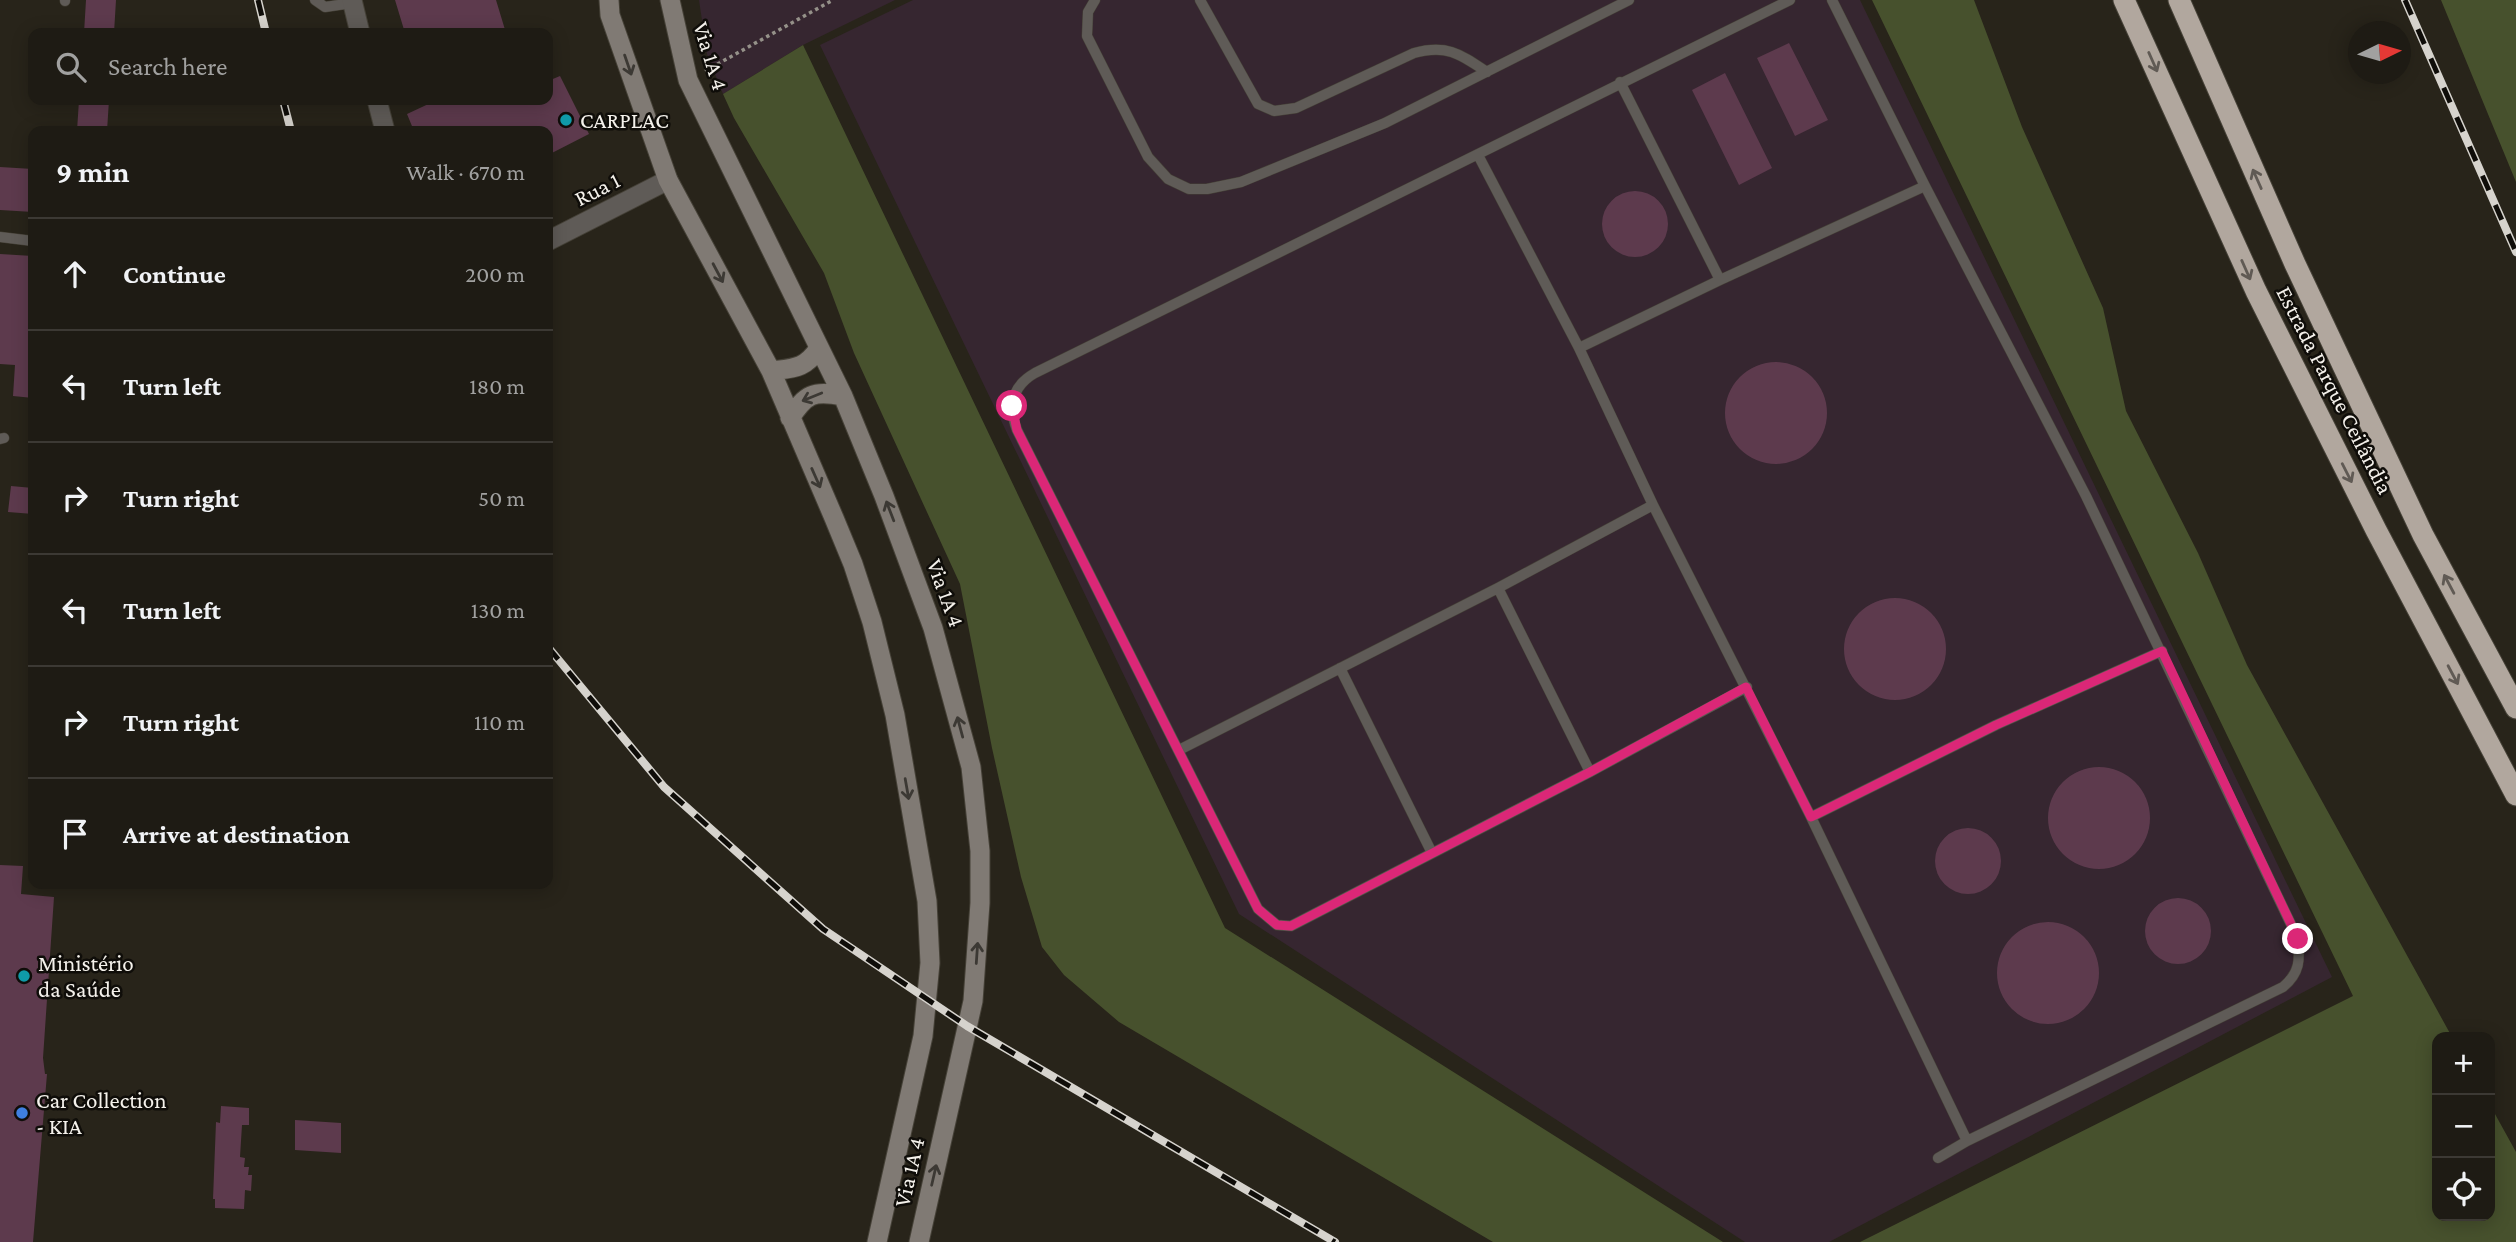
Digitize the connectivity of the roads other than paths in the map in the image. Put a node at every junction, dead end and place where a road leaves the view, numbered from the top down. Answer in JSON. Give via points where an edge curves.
{"nodes":[{"id":1,"x":315,"y":0,"type":"edge"},
{"id":2,"x":624,"y":0,"type":"edge"},
{"id":3,"x":1095,"y":0,"type":"edge"},
{"id":4,"x":1200,"y":0,"type":"edge"},
{"id":5,"x":1629,"y":0,"type":"edge"},
{"id":6,"x":1790,"y":0,"type":"edge"},
{"id":7,"x":1832,"y":0,"type":"edge"},
{"id":8,"x":2124,"y":0,"type":"edge"},
{"id":9,"x":2179,"y":0,"type":"edge"},
{"id":10,"x":352,"y":1,"type":"edge"},
{"id":11,"x":666,"y":2,"type":"edge"},
{"id":12,"x":610,"y":7,"type":"edge"},
{"id":13,"x":359,"y":28,"type":"edge"},
{"id":14,"x":1487,"y":72,"type":"junction"},
{"id":15,"x":1620,"y":82,"type":"junction"},
{"id":16,"x":378,"y":105,"type":"edge"},
{"id":17,"x":384,"y":126,"type":"edge"},
{"id":18,"x":1478,"y":155,"type":"junction"},
{"id":19,"x":668,"y":180,"type":"junction"},
{"id":20,"x":1925,"y":186,"type":"junction"},
{"id":21,"x":0,"y":237,"type":"edge"},
{"id":22,"x":553,"y":238,"type":"edge"},
{"id":23,"x":28,"y":240,"type":"edge"},
{"id":24,"x":1720,"y":280,"type":"junction"},
{"id":25,"x":819,"y":348,"type":"junction"},
{"id":26,"x":1579,"y":348,"type":"junction"},
{"id":27,"x":771,"y":371,"type":"junction"},
{"id":28,"x":843,"y":396,"type":"junction"},
{"id":29,"x":790,"y":418,"type":"junction"},
{"id":30,"x":1653,"y":505,"type":"junction"},
{"id":31,"x":1498,"y":588,"type":"junction"},
{"id":32,"x":2162,"y":651,"type":"junction"},
{"id":33,"x":1340,"y":668,"type":"junction"},
{"id":34,"x":1746,"y":687,"type":"junction"},
{"id":35,"x":2516,"y":708,"type":"edge"},
{"id":36,"x":1179,"y":750,"type":"junction"},
{"id":37,"x":1590,"y":772,"type":"junction"},
{"id":38,"x":2516,"y":795,"type":"edge"},
{"id":39,"x":1811,"y":817,"type":"junction"},
{"id":40,"x":1432,"y":853,"type":"junction"},
{"id":41,"x":1967,"y":1141,"type":"junction"},
{"id":42,"x":1938,"y":1158,"type":"dead end"},
{"id":43,"x":877,"y":1242,"type":"edge"},
{"id":44,"x":919,"y":1242,"type":"edge"}],
"edges":[{"from":1,"to":10,"type":"lane","via":[[325,7]]},
{"from":2,"to":12,"type":"main road"},
{"from":3,"to":14,"type":"lane","via":[[1088,12],[1087,36],[1148,157],[1168,179],[1189,189],[1241,182],[1385,123]]},
{"from":4,"to":14,"type":"lane","via":[[1258,104],[1274,111],[1296,108],[1414,52],[1430,49],[1459,53]]},
{"from":5,"to":14,"type":"lane"},
{"from":6,"to":15,"type":"lane"},
{"from":7,"to":20,"type":"lane"},
{"from":8,"to":38,"type":"highway","name":"Estrada Parque Ceilândia","one_way":true,"via":[[2256,290]]},
{"from":35,"to":9,"type":"highway","name":"Estrada Parque Ceilândia","one_way":true,"via":[[2423,535],[2295,264]]},
{"from":10,"to":13,"type":"street"},
{"from":11,"to":25,"type":"main road","name":"Via 1A 4","via":[[688,80]]},
{"from":12,"to":19,"type":"main road","name":"Via 1A 4","one_way":true},
{"from":15,"to":18,"type":"lane"},
{"from":15,"to":24,"type":"lane"},
{"from":16,"to":17,"type":"street"},
{"from":18,"to":26,"type":"lane"},
{"from":18,"to":36,"type":"lane","via":[[1019,384],[1012,406],[1017,430]]},
{"from":19,"to":22,"type":"street","name":"Rua 1"},
{"from":19,"to":27,"type":"main road","name":"Via 1A 4","one_way":true},
{"from":20,"to":24,"type":"lane"},
{"from":20,"to":32,"type":"lane"},
{"from":21,"to":23,"type":"lane"},
{"from":24,"to":26,"type":"lane"},
{"from":25,"to":27,"type":"main road","via":[[804,365]]},
{"from":25,"to":28,"type":"main road","name":"Via 1A 4"},
{"from":26,"to":30,"type":"lane"},
{"from":27,"to":29,"type":"main road","name":"Via 1A 4"},
{"from":28,"to":29,"type":"main road","one_way":true,"via":[[809,396]]},
{"from":44,"to":28,"type":"main road","name":"Via 1A 4","one_way":true,"via":[[974,1000],[981,903],[978,837],[971,767],[933,628]]},
{"from":29,"to":43,"type":"main road","name":"Via 1A 4","one_way":true,"via":[[853,564],[872,622],[895,715],[927,901],[930,963],[923,1036]]},
{"from":30,"to":31,"type":"lane"},
{"from":30,"to":34,"type":"lane"},
{"from":31,"to":33,"type":"lane"},
{"from":31,"to":37,"type":"lane"},
{"from":32,"to":39,"type":"lane","via":[[1996,725]]},
{"from":32,"to":41,"type":"lane","via":[[2298,939],[2298,969],[2283,987]]},
{"from":33,"to":36,"type":"lane"},
{"from":33,"to":40,"type":"lane"},
{"from":34,"to":37,"type":"lane"},
{"from":34,"to":39,"type":"lane"},
{"from":36,"to":40,"type":"lane","via":[[1258,909],[1277,925],[1291,926]]},
{"from":37,"to":40,"type":"lane"},
{"from":39,"to":41,"type":"lane"},
{"from":41,"to":42,"type":"lane"}]}
